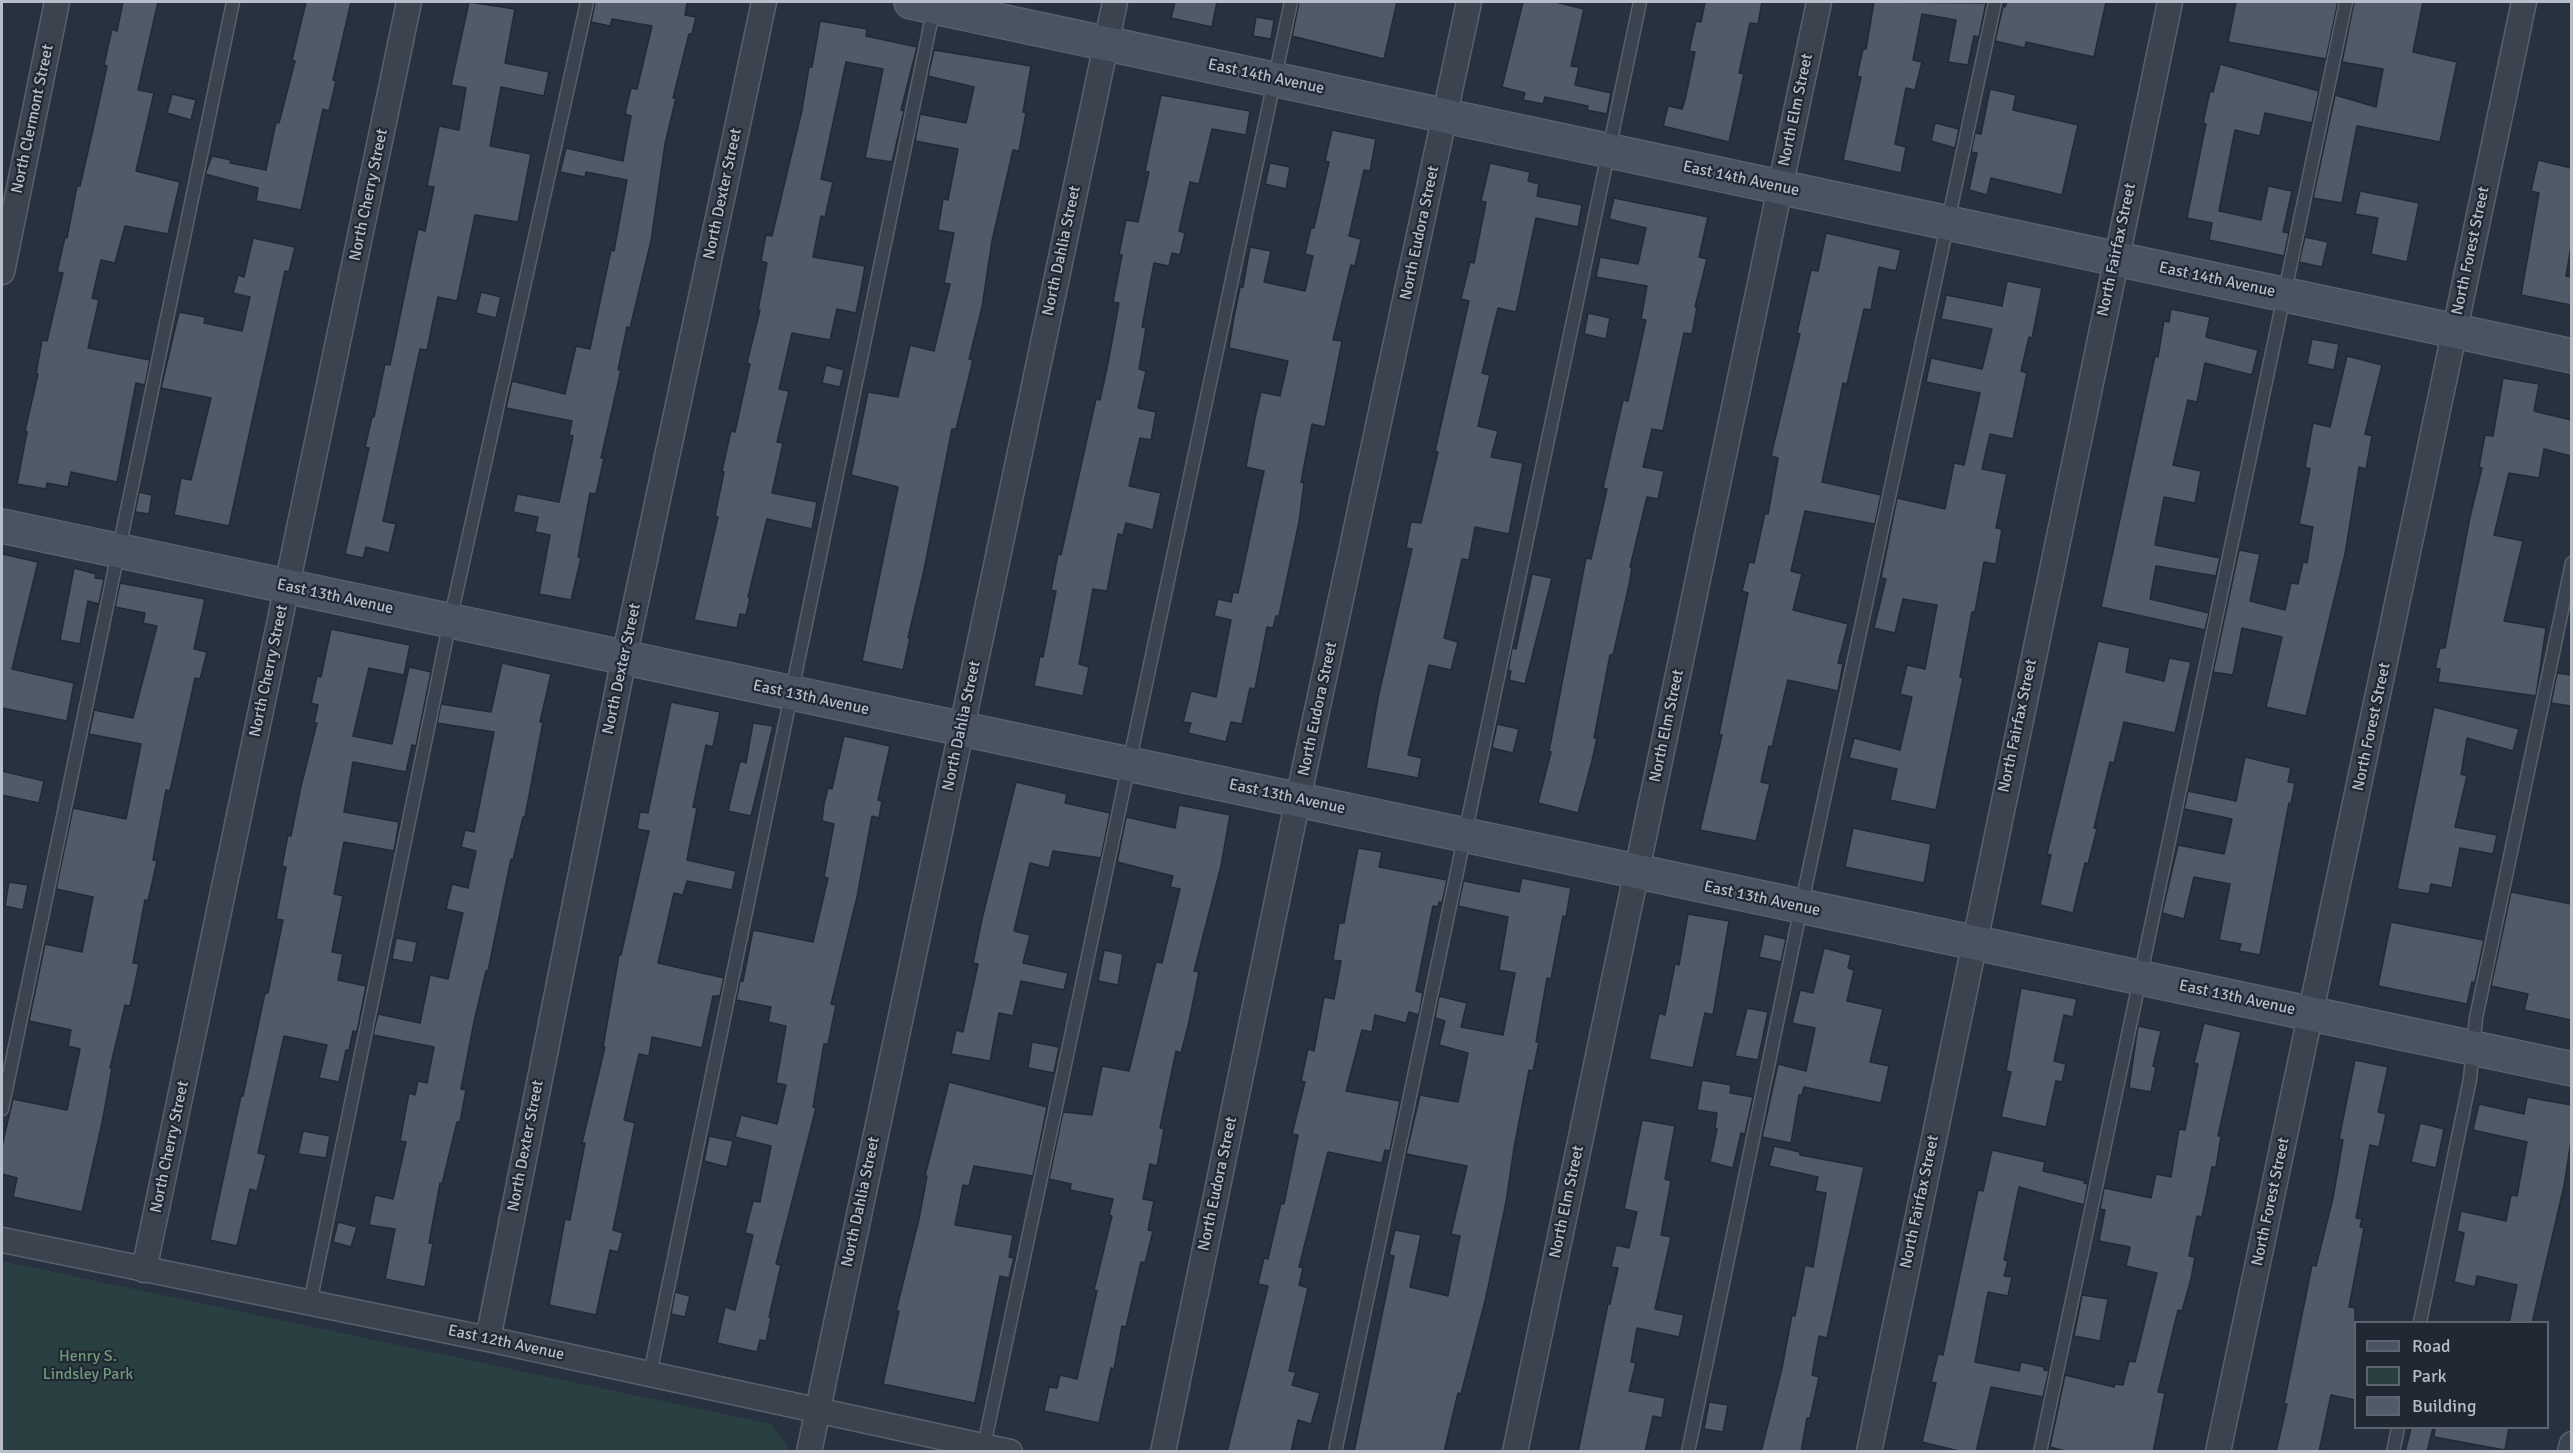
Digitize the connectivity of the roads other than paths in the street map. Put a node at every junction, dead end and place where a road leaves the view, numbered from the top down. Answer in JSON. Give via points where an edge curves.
{"nodes":[{"id":1,"x":57,"y":2,"type":"edge"},
{"id":2,"x":232,"y":2,"type":"edge"},
{"id":3,"x":409,"y":2,"type":"edge"},
{"id":4,"x":587,"y":2,"type":"edge"},
{"id":5,"x":764,"y":2,"type":"edge"},
{"id":6,"x":1115,"y":2,"type":"edge"},
{"id":7,"x":1291,"y":2,"type":"edge"},
{"id":8,"x":1469,"y":2,"type":"edge"},
{"id":9,"x":1640,"y":2,"type":"edge"},
{"id":10,"x":1819,"y":2,"type":"edge"},
{"id":11,"x":1995,"y":2,"type":"edge"},
{"id":12,"x":2170,"y":2,"type":"edge"},
{"id":13,"x":2346,"y":2,"type":"edge"},
{"id":14,"x":2524,"y":2,"type":"edge"},
{"id":15,"x":927,"y":3,"type":"edge"},
{"id":16,"x":1106,"y":43,"type":"junction"},
{"id":17,"x":1275,"y":79,"type":"junction"},
{"id":18,"x":1446,"y":115,"type":"junction"},
{"id":19,"x":1607,"y":150,"type":"junction"},
{"id":20,"x":1779,"y":187,"type":"junction"},
{"id":21,"x":1948,"y":223,"type":"junction"},
{"id":22,"x":2115,"y":259,"type":"junction"},
{"id":23,"x":2,"y":273,"type":"edge"},
{"id":24,"x":2283,"y":295,"type":"junction"},
{"id":25,"x":2454,"y":332,"type":"junction"},
{"id":26,"x":2571,"y":356,"type":"edge"},
{"id":27,"x":2,"y":526,"type":"edge"},
{"id":28,"x":117,"y":551,"type":"junction"},
{"id":29,"x":2571,"y":563,"type":"edge"},
{"id":30,"x":287,"y":587,"type":"junction"},
{"id":31,"x":450,"y":621,"type":"junction"},
{"id":32,"x":624,"y":658,"type":"junction"},
{"id":33,"x":792,"y":694,"type":"junction"},
{"id":34,"x":961,"y":730,"type":"junction"},
{"id":35,"x":1127,"y":764,"type":"junction"},
{"id":36,"x":1298,"y":799,"type":"junction"},
{"id":37,"x":1466,"y":835,"type":"junction"},
{"id":38,"x":1636,"y":872,"type":"junction"},
{"id":39,"x":1801,"y":907,"type":"junction"},
{"id":40,"x":1973,"y":944,"type":"junction"},
{"id":41,"x":2140,"y":978,"type":"junction"},
{"id":42,"x":2312,"y":1014,"type":"junction"},
{"id":43,"x":2473,"y":1048,"type":"junction"},
{"id":44,"x":2571,"y":1069,"type":"edge"},
{"id":45,"x":2,"y":1109,"type":"edge"},
{"id":46,"x":2,"y":1240,"type":"edge"},
{"id":47,"x":144,"y":1270,"type":"junction"},
{"id":48,"x":310,"y":1303,"type":"junction"},
{"id":49,"x":2420,"y":1321,"type":"edge"},
{"id":50,"x":488,"y":1339,"type":"junction"},
{"id":51,"x":650,"y":1374,"type":"junction"},
{"id":52,"x":818,"y":1411,"type":"junction"},
{"id":53,"x":2398,"y":1429,"type":"edge"},
{"id":54,"x":2571,"y":1444,"type":"edge"},
{"id":55,"x":984,"y":1449,"type":"edge"},
{"id":56,"x":809,"y":1452,"type":"edge"},
{"id":57,"x":1010,"y":1452,"type":"edge"},
{"id":58,"x":1163,"y":1452,"type":"edge"},
{"id":59,"x":1335,"y":1452,"type":"edge"},
{"id":60,"x":1515,"y":1452,"type":"edge"},
{"id":61,"x":1688,"y":1452,"type":"edge"},
{"id":62,"x":1869,"y":1452,"type":"edge"},
{"id":63,"x":2040,"y":1452,"type":"edge"},
{"id":64,"x":2218,"y":1452,"type":"edge"},
{"id":65,"x":2393,"y":1452,"type":"edge"},
{"id":66,"x":2570,"y":1452,"type":"edge"}],
"edges":[{"from":1,"to":23,"type":"street","name":"North Clermont Street"},
{"from":2,"to":28,"type":"lane"},
{"from":3,"to":30,"type":"street","name":"North Cherry Street"},
{"from":4,"to":31,"type":"lane"},
{"from":5,"to":32,"type":"street","name":"North Dexter Street"},
{"from":6,"to":16,"type":"street","name":"North Dahlia Street"},
{"from":7,"to":17,"type":"lane"},
{"from":8,"to":18,"type":"street","name":"North Eudora Street"},
{"from":9,"to":19,"type":"lane"},
{"from":10,"to":20,"type":"street","name":"North Elm Street"},
{"from":11,"to":21,"type":"lane"},
{"from":12,"to":22,"type":"street","name":"North Fairfax Street"},
{"from":13,"to":24,"type":"lane"},
{"from":14,"to":25,"type":"street","name":"North Forest Street"},
{"from":15,"to":16,"type":"main road","name":"East 14th Avenue"},
{"from":15,"to":33,"type":"lane"},
{"from":16,"to":17,"type":"main road","name":"East 14th Avenue"},
{"from":16,"to":34,"type":"street","name":"North Dahlia Street"},
{"from":17,"to":18,"type":"main road","name":"East 14th Avenue"},
{"from":17,"to":35,"type":"lane"},
{"from":18,"to":19,"type":"main road","name":"East 14th Avenue"},
{"from":18,"to":36,"type":"street","name":"North Eudora Street"},
{"from":19,"to":20,"type":"main road","name":"East 14th Avenue"},
{"from":19,"to":37,"type":"lane"},
{"from":20,"to":21,"type":"main road","name":"East 14th Avenue"},
{"from":20,"to":38,"type":"street","name":"North Elm Street"},
{"from":21,"to":22,"type":"main road","name":"East 14th Avenue"},
{"from":21,"to":39,"type":"lane"},
{"from":22,"to":24,"type":"main road","name":"East 14th Avenue"},
{"from":22,"to":40,"type":"street","name":"North Fairfax Street"},
{"from":24,"to":25,"type":"main road","name":"East 14th Avenue"},
{"from":24,"to":41,"type":"lane"},
{"from":25,"to":26,"type":"main road","name":"East 14th Avenue"},
{"from":25,"to":42,"type":"street","name":"North Forest Street"},
{"from":27,"to":28,"type":"main road","name":"East 13th Avenue"},
{"from":28,"to":30,"type":"main road","name":"East 13th Avenue"},
{"from":28,"to":45,"type":"lane"},
{"from":29,"to":43,"type":"lane","via":[[2476,1018]]},
{"from":30,"to":31,"type":"main road","name":"East 13th Avenue"},
{"from":30,"to":47,"type":"street","name":"North Cherry Street"},
{"from":31,"to":32,"type":"main road","name":"East 13th Avenue"},
{"from":31,"to":48,"type":"lane"},
{"from":32,"to":33,"type":"main road","name":"East 13th Avenue"},
{"from":32,"to":50,"type":"street","name":"North Dexter Street"},
{"from":33,"to":34,"type":"main road","name":"East 13th Avenue"},
{"from":33,"to":51,"type":"lane"},
{"from":34,"to":35,"type":"main road","name":"East 13th Avenue"},
{"from":34,"to":52,"type":"street","name":"North Dahlia Street"},
{"from":35,"to":36,"type":"main road","name":"East 13th Avenue"},
{"from":35,"to":55,"type":"lane"},
{"from":36,"to":37,"type":"main road","name":"East 13th Avenue"},
{"from":36,"to":58,"type":"street","name":"North Eudora Street"},
{"from":37,"to":38,"type":"main road","name":"East 13th Avenue"},
{"from":37,"to":59,"type":"lane"},
{"from":38,"to":39,"type":"main road","name":"East 13th Avenue"},
{"from":38,"to":60,"type":"street","name":"North Elm Street"},
{"from":39,"to":40,"type":"main road","name":"East 13th Avenue"},
{"from":39,"to":61,"type":"lane"},
{"from":40,"to":41,"type":"main road","name":"East 13th Avenue"},
{"from":40,"to":62,"type":"street","name":"North Fairfax Street"},
{"from":41,"to":42,"type":"main road","name":"East 13th Avenue"},
{"from":41,"to":63,"type":"lane"},
{"from":42,"to":43,"type":"main road","name":"East 13th Avenue"},
{"from":42,"to":64,"type":"street","name":"North Forest Street"},
{"from":43,"to":44,"type":"main road","name":"East 13th Avenue"},
{"from":43,"to":49,"type":"lane"},
{"from":46,"to":47,"type":"street","name":"East 12th Avenue"},
{"from":47,"to":48,"type":"street","name":"East 12th Avenue"},
{"from":48,"to":50,"type":"street","name":"East 12th Avenue"},
{"from":50,"to":51,"type":"street","name":"East 12th Avenue"},
{"from":51,"to":52,"type":"street","name":"East 12th Avenue"},
{"from":52,"to":55,"type":"street","name":"East 12th Avenue"},
{"from":52,"to":56,"type":"street","name":"North Dahlia Street"},
{"from":53,"to":65,"type":"lane"},
{"from":54,"to":66,"type":"street"},
{"from":55,"to":57,"type":"street","name":"East 12th Avenue"}]}
